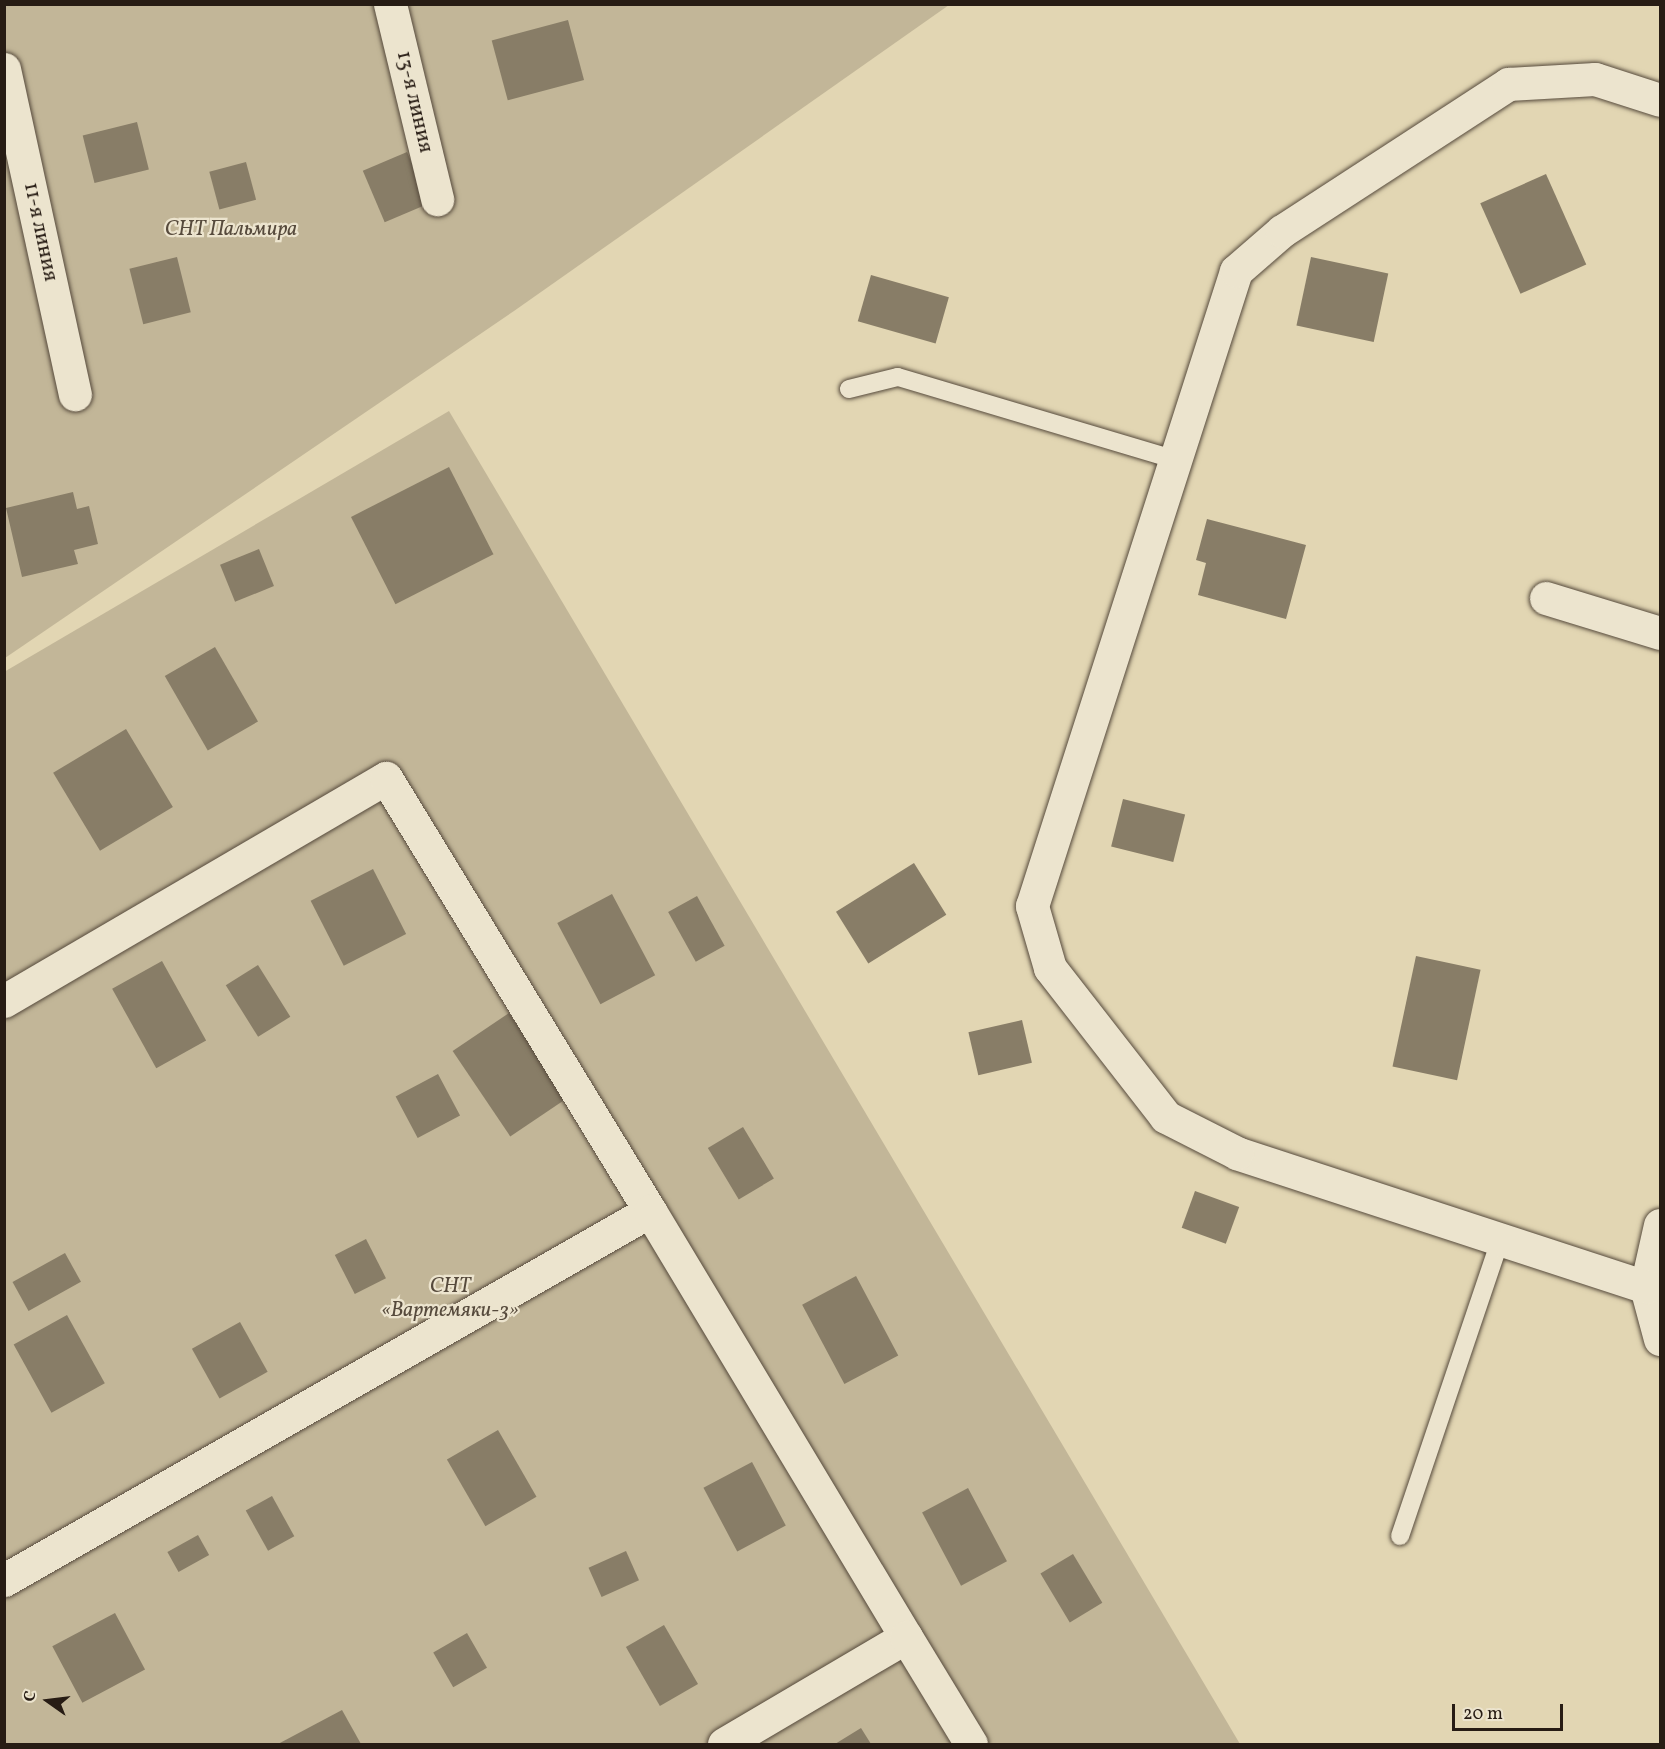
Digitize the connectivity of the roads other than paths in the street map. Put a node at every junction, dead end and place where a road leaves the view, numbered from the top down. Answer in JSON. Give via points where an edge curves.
{"nodes":[{"id":1,"x":390,"y":4,"type":"edge"},
{"id":2,"x":4,"y":69,"type":"edge"},
{"id":3,"x":1660,"y":100,"type":"edge"},
{"id":4,"x":437,"y":199,"type":"dead end"},
{"id":5,"x":849,"y":389,"type":"dead end"},
{"id":6,"x":75,"y":394,"type":"dead end"},
{"id":7,"x":1176,"y":460,"type":"junction"},
{"id":8,"x":1546,"y":598,"type":"dead end"},
{"id":9,"x":1660,"y":633,"type":"edge"},
{"id":10,"x":4,"y":1001,"type":"edge"},
{"id":11,"x":650,"y":1210,"type":"junction"},
{"id":12,"x":1660,"y":1225,"type":"edge"},
{"id":13,"x":1501,"y":1238,"type":"junction"},
{"id":14,"x":1646,"y":1287,"type":"junction"},
{"id":15,"x":1660,"y":1339,"type":"edge"},
{"id":16,"x":1400,"y":1536,"type":"dead end"},
{"id":17,"x":4,"y":1580,"type":"edge"},
{"id":18,"x":906,"y":1637,"type":"junction"},
{"id":19,"x":724,"y":1744,"type":"edge"},
{"id":20,"x":971,"y":1744,"type":"edge"}],
"edges":[{"from":1,"to":4,"type":"street","name":"13-я линия"},
{"from":2,"to":6,"type":"street","name":"11-я линия"},
{"from":3,"to":7,"type":"street","via":[[1596,79],[1508,84],[1282,231],[1236,271]]},
{"from":5,"to":7,"type":"lane","via":[[898,377]]},
{"from":7,"to":13,"type":"street","via":[[1032,906],[1050,968],[1166,1117],[1237,1153]]},
{"from":8,"to":9,"type":"street"},
{"from":10,"to":11,"type":"street","via":[[386,778]]},
{"from":11,"to":17,"type":"street"},
{"from":11,"to":18,"type":"street"},
{"from":12,"to":14,"type":"street"},
{"from":13,"to":14,"type":"street"},
{"from":13,"to":16,"type":"lane"},
{"from":14,"to":15,"type":"street"},
{"from":18,"to":19,"type":"street"},
{"from":18,"to":20,"type":"street"}]}
